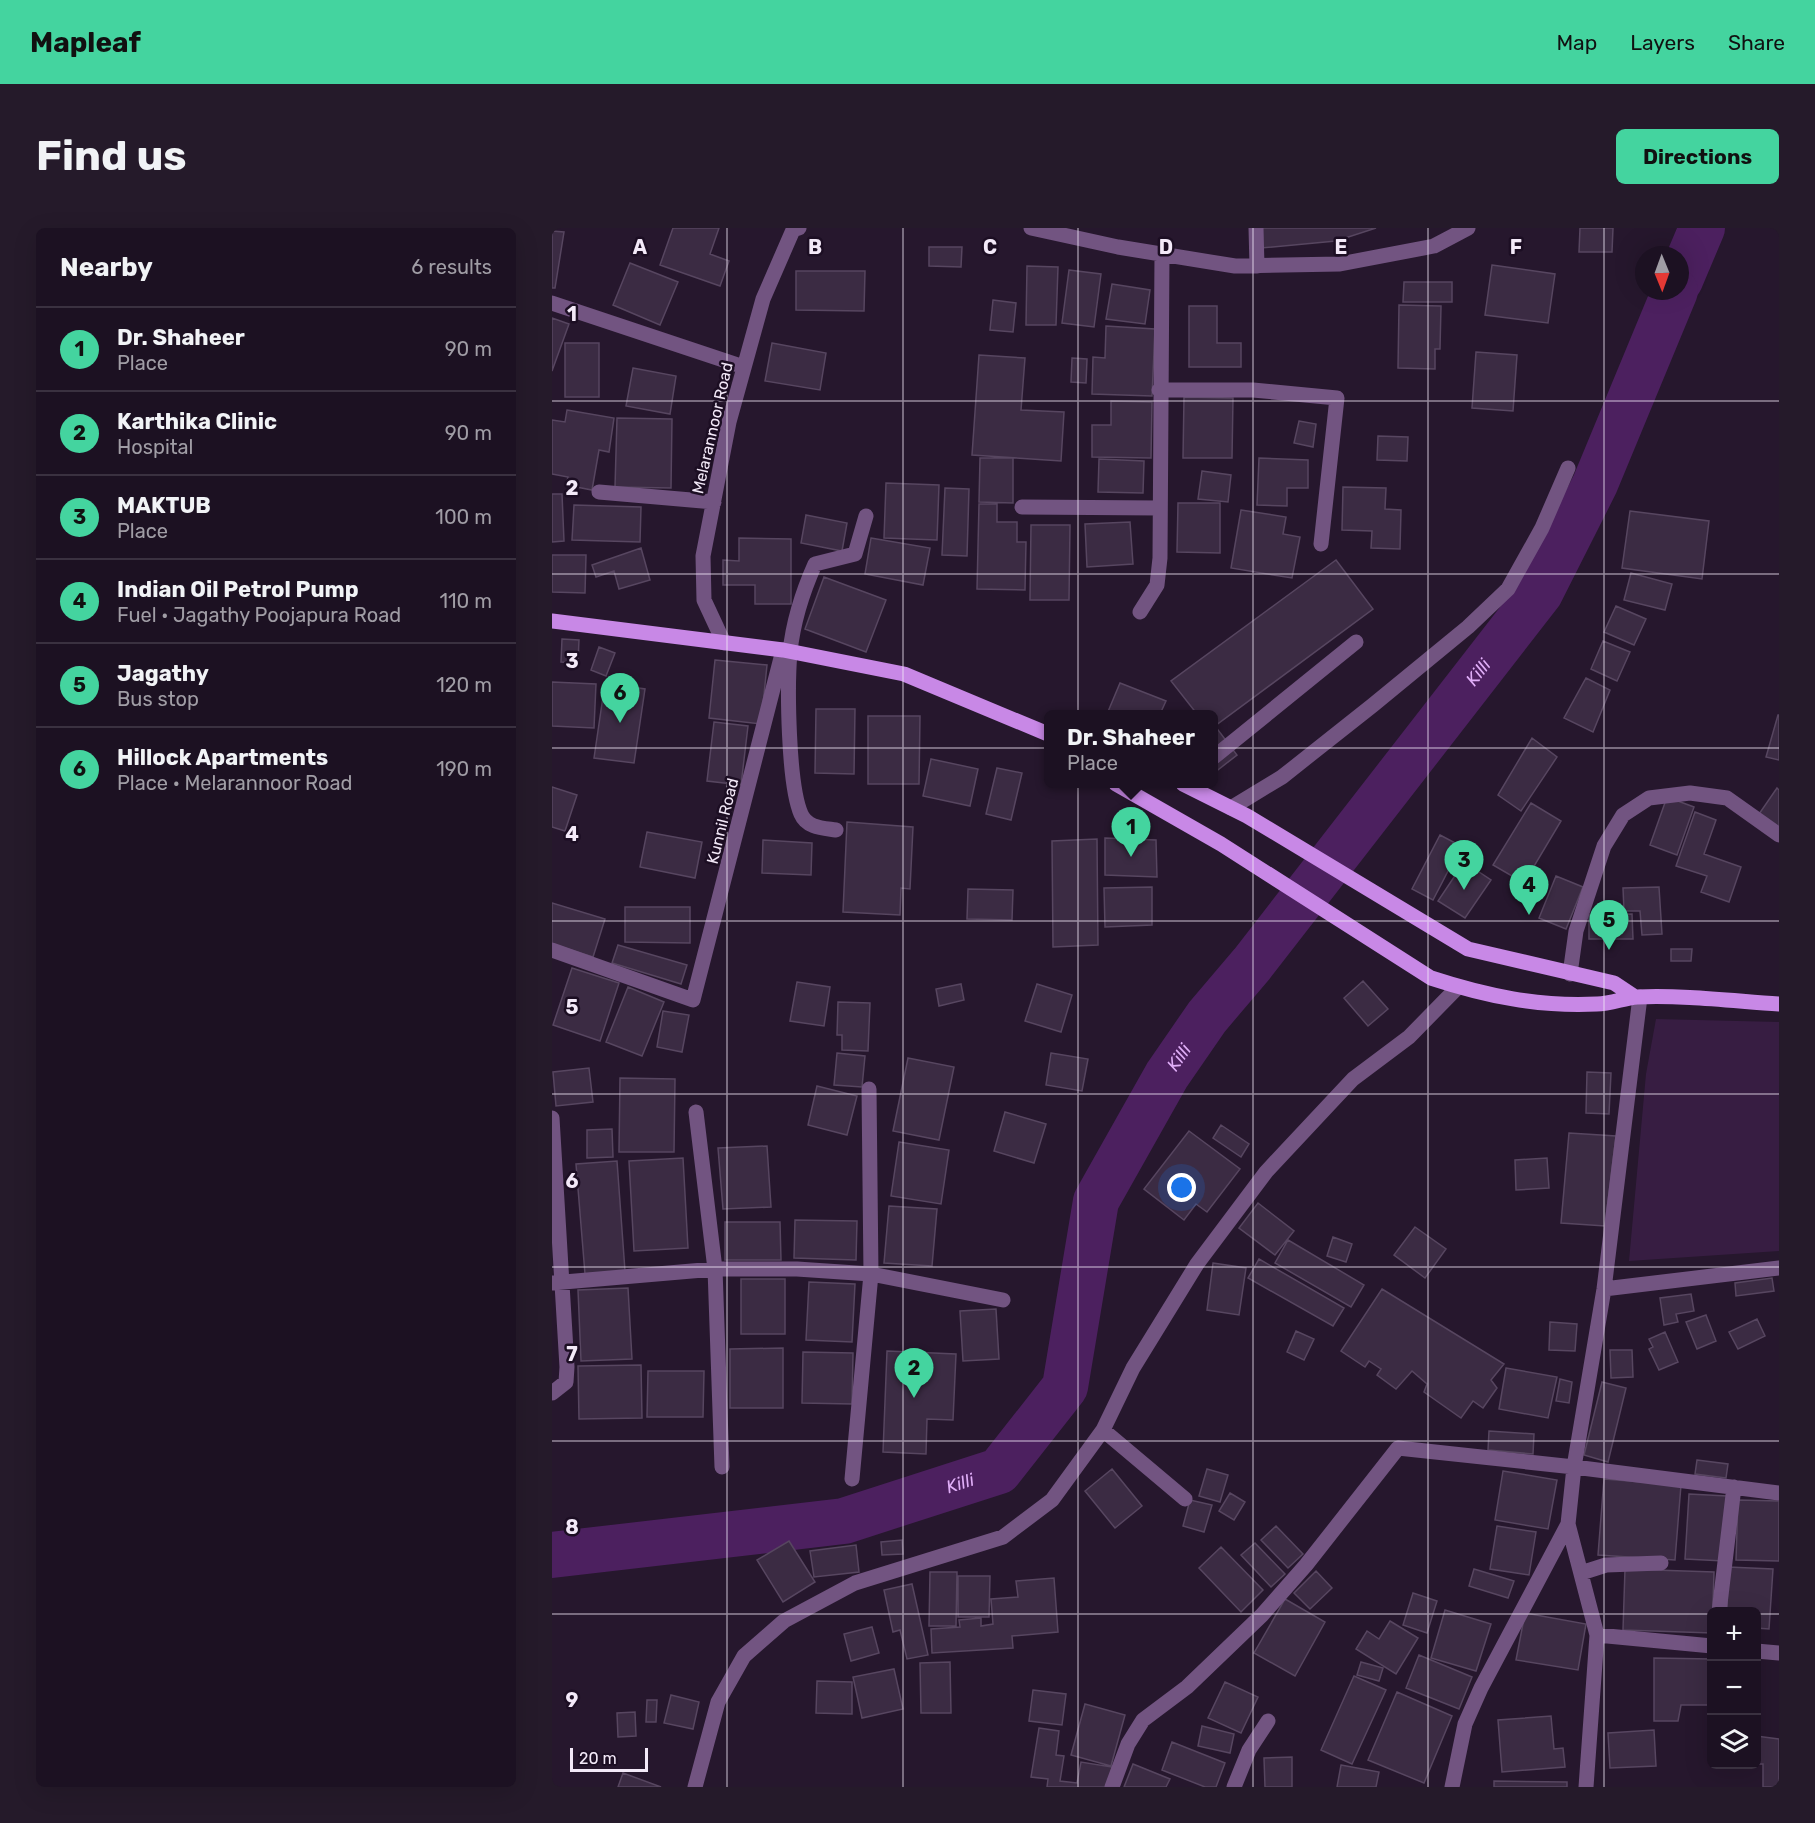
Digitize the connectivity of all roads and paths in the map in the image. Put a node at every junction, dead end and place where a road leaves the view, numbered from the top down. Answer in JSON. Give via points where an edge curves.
{"nodes":[{"id":1,"x":1031,"y":228,"type":"edge"},
{"id":2,"x":1256,"y":228,"type":"edge"},
{"id":3,"x":1468,"y":228,"type":"edge"},
{"id":4,"x":794,"y":229,"type":"edge"},
{"id":5,"x":1162,"y":254,"type":"junction"},
{"id":6,"x":1257,"y":266,"type":"junction"},
{"id":7,"x":552,"y":303,"type":"edge"},
{"id":8,"x":744,"y":367,"type":"junction"},
{"id":9,"x":1159,"y":390,"type":"junction"},
{"id":10,"x":1568,"y":468,"type":"dead end"},
{"id":11,"x":599,"y":492,"type":"dead end"},
{"id":12,"x":714,"y":502,"type":"junction"},
{"id":13,"x":1022,"y":507,"type":"dead end"},
{"id":14,"x":1159,"y":508,"type":"junction"},
{"id":15,"x":866,"y":516,"type":"dead end"},
{"id":16,"x":1321,"y":544,"type":"dead end"},
{"id":17,"x":1140,"y":612,"type":"dead end"},
{"id":18,"x":552,"y":621,"type":"edge"},
{"id":19,"x":1356,"y":642,"type":"dead end"},
{"id":20,"x":724,"y":643,"type":"junction"},
{"id":21,"x":787,"y":651,"type":"junction"},
{"id":22,"x":1044,"y":732,"type":"edge"},
{"id":23,"x":1218,"y":754,"type":"edge"},
{"id":24,"x":1125,"y":788,"type":"edge"},
{"id":25,"x":1193,"y":788,"type":"edge"},
{"id":26,"x":1231,"y":808,"type":"junction"},
{"id":27,"x":836,"y":830,"type":"dead end"},
{"id":28,"x":1779,"y":835,"type":"edge"},
{"id":29,"x":552,"y":950,"type":"edge"},
{"id":30,"x":1570,"y":974,"type":"junction"},
{"id":31,"x":1458,"y":987,"type":"junction"},
{"id":32,"x":1637,"y":997,"type":"junction"},
{"id":33,"x":1779,"y":1004,"type":"edge"},
{"id":34,"x":868,"y":1089,"type":"dead end"},
{"id":35,"x":696,"y":1112,"type":"dead end"},
{"id":36,"x":552,"y":1118,"type":"edge"},
{"id":37,"x":1779,"y":1268,"type":"edge"},
{"id":38,"x":715,"y":1269,"type":"junction"},
{"id":39,"x":871,"y":1274,"type":"junction"},
{"id":40,"x":556,"y":1283,"type":"edge"},
{"id":41,"x":1604,"y":1289,"type":"junction"},
{"id":42,"x":1003,"y":1300,"type":"dead end"},
{"id":43,"x":552,"y":1393,"type":"edge"},
{"id":44,"x":1103,"y":1430,"type":"junction"},
{"id":45,"x":722,"y":1467,"type":"dead end"},
{"id":46,"x":1574,"y":1467,"type":"junction"},
{"id":47,"x":852,"y":1479,"type":"dead end"},
{"id":48,"x":1734,"y":1487,"type":"junction"},
{"id":49,"x":1779,"y":1493,"type":"edge"},
{"id":50,"x":1185,"y":1499,"type":"dead end"},
{"id":51,"x":1568,"y":1524,"type":"junction"},
{"id":52,"x":1661,"y":1563,"type":"dead end"},
{"id":53,"x":1581,"y":1573,"type":"junction"},
{"id":54,"x":1719,"y":1607,"type":"edge"},
{"id":55,"x":1597,"y":1635,"type":"junction"},
{"id":56,"x":1707,"y":1646,"type":"edge"},
{"id":57,"x":1761,"y":1651,"type":"edge"},
{"id":58,"x":1779,"y":1653,"type":"edge"},
{"id":59,"x":1268,"y":1721,"type":"dead end"},
{"id":60,"x":695,"y":1787,"type":"edge"},
{"id":61,"x":1113,"y":1787,"type":"edge"},
{"id":62,"x":1234,"y":1787,"type":"edge"},
{"id":63,"x":1452,"y":1787,"type":"edge"},
{"id":64,"x":1586,"y":1787,"type":"edge"}],
"edges":[{"from":1,"to":5,"type":"street"},
{"from":2,"to":6,"type":"street"},
{"from":3,"to":6,"type":"street","via":[[1434,246],[1340,264]]},
{"from":4,"to":8,"type":"street","name":"Melarannoor Road","via":[[763,299]]},
{"from":5,"to":6,"type":"street"},
{"from":5,"to":9,"type":"street"},
{"from":7,"to":8,"type":"street"},
{"from":8,"to":12,"type":"street","name":"Melarannoor Road"},
{"from":9,"to":14,"type":"street"},
{"from":9,"to":16,"type":"street","via":[[1253,390],[1337,398]]},
{"from":10,"to":26,"type":"street","via":[[1542,528],[1508,589],[1373,705],[1281,777]]},
{"from":11,"to":12,"type":"street"},
{"from":12,"to":20,"type":"street","name":"Melarannoor Road","via":[[704,556],[704,600]]},
{"from":13,"to":14,"type":"street"},
{"from":14,"to":17,"type":"street","via":[[1157,585]]},
{"from":15,"to":21,"type":"street","via":[[855,554],[815,564],[805,585]]},
{"from":18,"to":20,"type":"main road"},
{"from":19,"to":23,"type":"street"},
{"from":20,"to":21,"type":"main road"},
{"from":21,"to":22,"type":"main road","via":[[904,674]]},
{"from":21,"to":27,"type":"street","via":[[792,766],[801,815],[813,826]]},
{"from":21,"to":29,"type":"street","name":"Kunnil Road","via":[[693,1000]]},
{"from":24,"to":31,"type":"main road","via":[[1221,844],[1431,978]]},
{"from":25,"to":26,"type":"main road"},
{"from":26,"to":30,"type":"main road","via":[[1468,949]]},
{"from":28,"to":30,"type":"street","via":[[1727,798],[1690,793],[1649,798],[1623,814],[1604,846],[1579,920]]},
{"from":30,"to":32,"type":"main road","via":[[1614,983]]},
{"from":31,"to":32,"type":"main road","via":[[1494,998],[1562,1004],[1599,1005]]},
{"from":31,"to":44,"type":"street","via":[[1409,1037],[1353,1079],[1266,1172],[1197,1264],[1133,1368]]},
{"from":32,"to":33,"type":"main road"},
{"from":32,"to":41,"type":"street"},
{"from":34,"to":39,"type":"street"},
{"from":35,"to":38,"type":"street"},
{"from":36,"to":40,"type":"street"},
{"from":37,"to":41,"type":"street"},
{"from":38,"to":39,"type":"street"},
{"from":38,"to":40,"type":"street"},
{"from":38,"to":45,"type":"street"},
{"from":39,"to":42,"type":"street"},
{"from":39,"to":47,"type":"street"},
{"from":40,"to":43,"type":"street","via":[[567,1367],[566,1382]]},
{"from":41,"to":46,"type":"street"},
{"from":44,"to":50,"type":"street"},
{"from":44,"to":60,"type":"street","via":[[1052,1500],[1003,1537],[855,1583],[776,1628],[744,1656],[718,1702]]},
{"from":46,"to":48,"type":"street"},
{"from":46,"to":51,"type":"street"},
{"from":46,"to":61,"type":"street","via":[[1398,1448],[1262,1615],[1187,1687],[1143,1720],[1128,1744]]},
{"from":48,"to":49,"type":"street"},
{"from":48,"to":54,"type":"street"},
{"from":51,"to":53,"type":"street"},
{"from":51,"to":63,"type":"street","via":[[1481,1688],[1466,1724]]},
{"from":52,"to":53,"type":"street","via":[[1605,1565]]},
{"from":53,"to":55,"type":"street"},
{"from":55,"to":56,"type":"street"},
{"from":55,"to":64,"type":"street"},
{"from":57,"to":58,"type":"street"},
{"from":59,"to":62,"type":"street","via":[[1249,1750]]}]}
